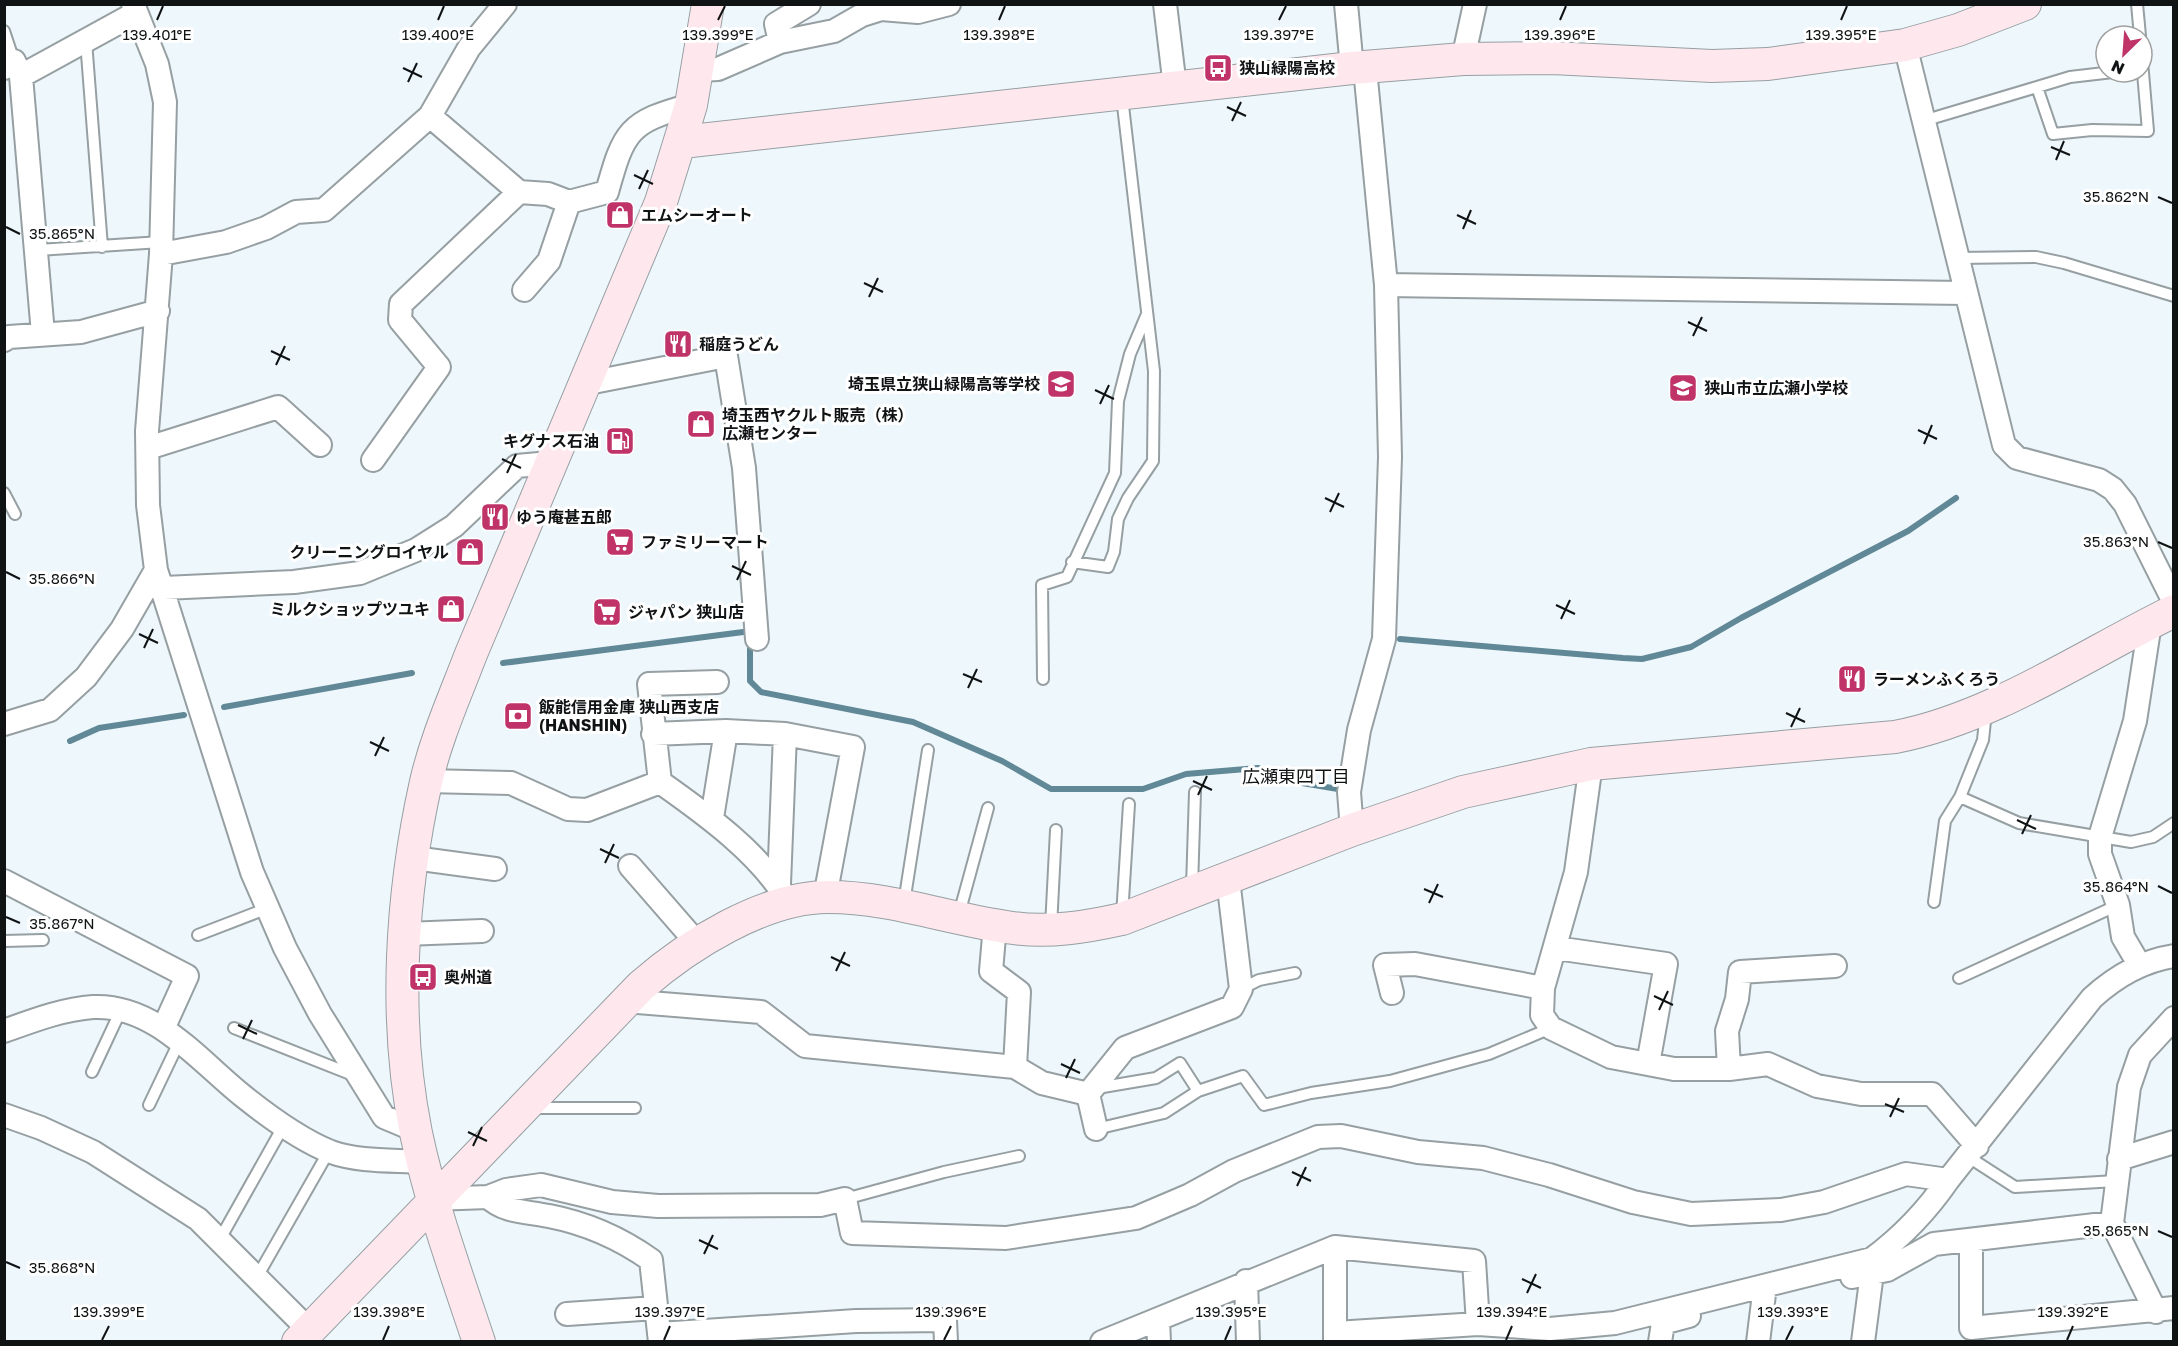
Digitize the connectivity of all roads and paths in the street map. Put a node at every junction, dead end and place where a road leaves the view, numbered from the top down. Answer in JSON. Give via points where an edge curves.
{"nodes":[{"id":1,"x":505,"y":4,"type":"edge"},
{"id":2,"x":708,"y":4,"type":"edge"},
{"id":3,"x":809,"y":4,"type":"edge"},
{"id":4,"x":948,"y":4,"type":"edge"},
{"id":5,"x":1165,"y":4,"type":"edge"},
{"id":6,"x":1346,"y":4,"type":"edge"},
{"id":7,"x":1475,"y":4,"type":"edge"},
{"id":8,"x":2025,"y":4,"type":"edge"},
{"id":9,"x":2137,"y":4,"type":"edge"},
{"id":10,"x":134,"y":9,"type":"edge"},
{"id":11,"x":2139,"y":24,"type":"edge"},
{"id":12,"x":4,"y":31,"type":"edge"},
{"id":13,"x":86,"y":39,"type":"junction"},
{"id":14,"x":780,"y":42,"type":"junction"},
{"id":15,"x":1905,"y":45,"type":"junction"},
{"id":16,"x":1463,"y":59,"type":"junction"},
{"id":17,"x":13,"y":68,"type":"edge"},
{"id":18,"x":1358,"y":69,"type":"junction"},
{"id":19,"x":699,"y":70,"type":"junction"},
{"id":20,"x":2094,"y":74,"type":"edge"},
{"id":21,"x":2143,"y":84,"type":"edge"},
{"id":22,"x":1175,"y":87,"type":"junction"},
{"id":23,"x":2037,"y":87,"type":"junction"},
{"id":24,"x":1121,"y":94,"type":"junction"},
{"id":25,"x":691,"y":105,"type":"junction"},
{"id":26,"x":430,"y":116,"type":"junction"},
{"id":27,"x":1923,"y":121,"type":"junction"},
{"id":28,"x":682,"y":142,"type":"junction"},
{"id":29,"x":519,"y":192,"type":"junction"},
{"id":30,"x":568,"y":201,"type":"junction"},
{"id":31,"x":102,"y":247,"type":"junction"},
{"id":32,"x":161,"y":248,"type":"junction"},
{"id":33,"x":38,"y":250,"type":"junction"},
{"id":34,"x":1956,"y":258,"type":"junction"},
{"id":35,"x":1386,"y":285,"type":"junction"},
{"id":36,"x":524,"y":290,"type":"dead end"},
{"id":37,"x":1965,"y":294,"type":"junction"},
{"id":38,"x":2174,"y":296,"type":"edge"},
{"id":39,"x":158,"y":311,"type":"junction"},
{"id":40,"x":1147,"y":314,"type":"junction"},
{"id":41,"x":43,"y":334,"type":"junction"},
{"id":42,"x":4,"y":340,"type":"edge"},
{"id":43,"x":583,"y":384,"type":"junction"},
{"id":44,"x":320,"y":445,"type":"dead end"},
{"id":45,"x":148,"y":448,"type":"junction"},
{"id":46,"x":373,"y":460,"type":"dead end"},
{"id":47,"x":550,"y":463,"type":"junction"},
{"id":48,"x":4,"y":493,"type":"edge"},
{"id":49,"x":15,"y":514,"type":"dead end"},
{"id":50,"x":1072,"y":562,"type":"junction"},
{"id":51,"x":160,"y":579,"type":"junction"},
{"id":52,"x":2174,"y":602,"type":"edge"},
{"id":53,"x":2162,"y":617,"type":"edge"},
{"id":54,"x":757,"y":639,"type":"dead end"},
{"id":55,"x":1043,"y":679,"type":"dead end"},
{"id":56,"x":717,"y":682,"type":"dead end"},
{"id":57,"x":1986,"y":708,"type":"junction"},
{"id":58,"x":4,"y":724,"type":"edge"},
{"id":59,"x":726,"y":730,"type":"junction"},
{"id":60,"x":653,"y":734,"type":"junction"},
{"id":61,"x":785,"y":734,"type":"junction"},
{"id":62,"x":928,"y":750,"type":"dead end"},
{"id":63,"x":1591,"y":764,"type":"junction"},
{"id":64,"x":427,"y":781,"type":"junction"},
{"id":65,"x":660,"y":782,"type":"junction"},
{"id":66,"x":1195,"y":792,"type":"dead end"},
{"id":67,"x":1960,"y":797,"type":"junction"},
{"id":68,"x":1129,"y":804,"type":"dead end"},
{"id":69,"x":988,"y":808,"type":"dead end"},
{"id":70,"x":712,"y":818,"type":"junction"},
{"id":71,"x":2174,"y":823,"type":"edge"},
{"id":72,"x":1056,"y":830,"type":"dead end"},
{"id":73,"x":1352,"y":830,"type":"junction"},
{"id":74,"x":2100,"y":837,"type":"junction"},
{"id":75,"x":414,"y":858,"type":"junction"},
{"id":76,"x":630,"y":866,"type":"dead end"},
{"id":77,"x":495,"y":870,"type":"dead end"},
{"id":78,"x":1228,"y":879,"type":"junction"},
{"id":79,"x":4,"y":881,"type":"edge"},
{"id":80,"x":1191,"y":893,"type":"junction"},
{"id":81,"x":784,"y":894,"type":"junction"},
{"id":82,"x":825,"y":897,"type":"junction"},
{"id":83,"x":1934,"y":902,"type":"dead end"},
{"id":84,"x":2118,"y":905,"type":"junction"},
{"id":85,"x":904,"y":907,"type":"junction"},
{"id":86,"x":268,"y":908,"type":"junction"},
{"id":87,"x":958,"y":917,"type":"junction"},
{"id":88,"x":1122,"y":920,"type":"junction"},
{"id":89,"x":995,"y":925,"type":"junction"},
{"id":90,"x":1051,"y":930,"type":"junction"},
{"id":91,"x":482,"y":931,"type":"dead end"},
{"id":92,"x":405,"y":934,"type":"junction"},
{"id":93,"x":198,"y":935,"type":"dead end"},
{"id":94,"x":43,"y":940,"type":"dead end"},
{"id":95,"x":4,"y":941,"type":"edge"},
{"id":96,"x":697,"y":943,"type":"junction"},
{"id":97,"x":1556,"y":948,"type":"junction"},
{"id":98,"x":2174,"y":956,"type":"edge"},
{"id":99,"x":1835,"y":966,"type":"dead end"},
{"id":100,"x":2140,"y":966,"type":"junction"},
{"id":101,"x":1295,"y":973,"type":"dead end"},
{"id":102,"x":1959,"y":978,"type":"dead end"},
{"id":103,"x":1543,"y":988,"type":"junction"},
{"id":104,"x":1241,"y":989,"type":"junction"},
{"id":105,"x":1392,"y":993,"type":"dead end"},
{"id":106,"x":625,"y":1001,"type":"junction"},
{"id":107,"x":121,"y":1010,"type":"junction"},
{"id":108,"x":2174,"y":1018,"type":"edge"},
{"id":109,"x":234,"y":1028,"type":"dead end"},
{"id":110,"x":1551,"y":1028,"type":"junction"},
{"id":111,"x":4,"y":1032,"type":"edge"},
{"id":112,"x":172,"y":1034,"type":"junction"},
{"id":113,"x":1648,"y":1064,"type":"junction"},
{"id":114,"x":1015,"y":1068,"type":"junction"},
{"id":115,"x":1729,"y":1069,"type":"junction"},
{"id":116,"x":92,"y":1072,"type":"dead end"},
{"id":117,"x":357,"y":1076,"type":"junction"},
{"id":118,"x":1091,"y":1091,"type":"junction"},
{"id":119,"x":1198,"y":1091,"type":"junction"},
{"id":120,"x":149,"y":1105,"type":"dead end"},
{"id":121,"x":521,"y":1108,"type":"junction"},
{"id":122,"x":635,"y":1108,"type":"dead end"},
{"id":123,"x":4,"y":1115,"type":"edge"},
{"id":124,"x":284,"y":1125,"type":"junction"},
{"id":125,"x":1096,"y":1129,"type":"joint"},
{"id":126,"x":416,"y":1130,"type":"junction"},
{"id":127,"x":2174,"y":1143,"type":"edge"},
{"id":128,"x":329,"y":1151,"type":"junction"},
{"id":129,"x":1972,"y":1151,"type":"junction"},
{"id":130,"x":1019,"y":1156,"type":"dead end"},
{"id":131,"x":422,"y":1162,"type":"junction"},
{"id":132,"x":2118,"y":1170,"type":"junction"},
{"id":133,"x":1948,"y":1180,"type":"junction"},
{"id":134,"x":488,"y":1197,"type":"junction"},
{"id":135,"x":433,"y":1199,"type":"junction"},
{"id":136,"x":845,"y":1199,"type":"junction"},
{"id":137,"x":2112,"y":1223,"type":"junction"},
{"id":138,"x":220,"y":1239,"type":"junction"},
{"id":139,"x":1971,"y":1240,"type":"junction"},
{"id":140,"x":1335,"y":1247,"type":"junction"},
{"id":141,"x":1872,"y":1274,"type":"junction"},
{"id":142,"x":257,"y":1277,"type":"junction"},
{"id":143,"x":1246,"y":1281,"type":"junction"},
{"id":144,"x":1764,"y":1294,"type":"junction"},
{"id":145,"x":656,"y":1308,"type":"junction"},
{"id":146,"x":2165,"y":1310,"type":"edge"},
{"id":147,"x":567,"y":1314,"type":"dead end"},
{"id":148,"x":1478,"y":1324,"type":"junction"},
{"id":149,"x":856,"y":1331,"type":"edge"},
{"id":150,"x":1159,"y":1331,"type":"edge"},
{"id":151,"x":1549,"y":1335,"type":"edge"},
{"id":152,"x":304,"y":1336,"type":"edge"},
{"id":153,"x":1335,"y":1337,"type":"edge"},
{"id":154,"x":660,"y":1338,"type":"edge"},
{"id":155,"x":478,"y":1341,"type":"edge"},
{"id":156,"x":945,"y":1341,"type":"edge"},
{"id":157,"x":1102,"y":1341,"type":"edge"},
{"id":158,"x":1248,"y":1341,"type":"edge"},
{"id":159,"x":1660,"y":1341,"type":"edge"},
{"id":160,"x":1758,"y":1341,"type":"edge"},
{"id":161,"x":1863,"y":1341,"type":"edge"}],
"edges":[{"from":1,"to":26,"type":"street","via":[[469,48]]},
{"from":2,"to":19,"type":"street"},
{"from":3,"to":14,"type":"street","via":[[776,24]]},
{"from":4,"to":14,"type":"street","via":[[918,12],[881,9],[834,31]]},
{"from":5,"to":22,"type":"street"},
{"from":6,"to":18,"type":"street"},
{"from":7,"to":16,"type":"street"},
{"from":8,"to":15,"type":"street"},
{"from":9,"to":11,"type":"lane"},
{"from":10,"to":13,"type":"street"},
{"from":10,"to":32,"type":"street","via":[[157,64],[165,102]]},
{"from":12,"to":17,"type":"lane"},
{"from":13,"to":17,"type":"street"},
{"from":13,"to":31,"type":"lane"},
{"from":14,"to":19,"type":"street","via":[[718,69]]},
{"from":15,"to":16,"type":"street","via":[[1767,64],[1712,66],[1552,58]]},
{"from":15,"to":27,"type":"street"},
{"from":16,"to":18,"type":"street"},
{"from":17,"to":33,"type":"street"},
{"from":18,"to":22,"type":"street"},
{"from":18,"to":35,"type":"street"},
{"from":19,"to":25,"type":"street"},
{"from":20,"to":23,"type":"lane"},
{"from":21,"to":23,"type":"lane","via":[[2148,131],[2053,134]]},
{"from":22,"to":24,"type":"street"},
{"from":23,"to":27,"type":"lane"},
{"from":24,"to":28,"type":"street"},
{"from":24,"to":40,"type":"lane"},
{"from":25,"to":28,"type":"street"},
{"from":25,"to":30,"type":"street","via":[[664,112],[632,130],[622,142],[607,192]]},
{"from":26,"to":29,"type":"street"},
{"from":26,"to":32,"type":"street","via":[[324,210],[296,212],[226,242]]},
{"from":27,"to":34,"type":"street"},
{"from":28,"to":43,"type":"street","via":[[661,202]]},
{"from":29,"to":30,"type":"street","via":[[548,194]]},
{"from":29,"to":46,"type":"street","via":[[401,304],[400,320],[439,367]]},
{"from":30,"to":36,"type":"street","via":[[549,261]]},
{"from":31,"to":32,"type":"lane"},
{"from":31,"to":33,"type":"lane"},
{"from":32,"to":39,"type":"street"},
{"from":33,"to":41,"type":"street"},
{"from":34,"to":37,"type":"street"},
{"from":34,"to":38,"type":"lane","via":[[2036,257]]},
{"from":35,"to":37,"type":"street"},
{"from":35,"to":73,"type":"street","via":[[1390,457],[1384,639],[1359,730],[1349,792]]},
{"from":37,"to":52,"type":"street","via":[[2004,445],[2017,458],[2099,480],[2113,489],[2125,504]]},
{"from":39,"to":41,"type":"street","via":[[81,332]]},
{"from":39,"to":45,"type":"street"},
{"from":40,"to":50,"type":"lane","via":[[1130,354],[1118,401],[1115,473]]},
{"from":40,"to":50,"type":"lane","via":[[1154,370],[1152,461],[1118,519],[1108,567]]},
{"from":41,"to":42,"type":"street"},
{"from":43,"to":47,"type":"street"},
{"from":43,"to":54,"type":"street","via":[[726,356],[744,468]]},
{"from":44,"to":45,"type":"street","via":[[278,407]]},
{"from":45,"to":51,"type":"street","via":[[148,505]]},
{"from":47,"to":51,"type":"street","via":[[517,466],[454,526],[416,550],[360,573],[294,582]]},
{"from":47,"to":64,"type":"street","via":[[450,708]]},
{"from":48,"to":49,"type":"lane"},
{"from":50,"to":55,"type":"lane","via":[[1067,577],[1042,585]]},
{"from":51,"to":58,"type":"street","via":[[86,676],[50,710]]},
{"from":51,"to":86,"type":"street","via":[[252,873]]},
{"from":53,"to":57,"type":"street"},
{"from":53,"to":74,"type":"street"},
{"from":56,"to":60,"type":"street","via":[[649,684]]},
{"from":57,"to":63,"type":"street","via":[[1928,730],[1895,737]]},
{"from":57,"to":67,"type":"lane","via":[[1983,740]]},
{"from":59,"to":60,"type":"street"},
{"from":59,"to":61,"type":"street"},
{"from":59,"to":70,"type":"street"},
{"from":60,"to":65,"type":"street"},
{"from":61,"to":81,"type":"street"},
{"from":61,"to":82,"type":"street","via":[[853,747]]},
{"from":62,"to":85,"type":"lane"},
{"from":63,"to":73,"type":"street","via":[[1463,792]]},
{"from":63,"to":97,"type":"street","via":[[1576,872]]},
{"from":64,"to":65,"type":"street","via":[[511,783],[568,809],[587,810]]},
{"from":64,"to":75,"type":"street"},
{"from":65,"to":70,"type":"street"},
{"from":66,"to":80,"type":"lane"},
{"from":67,"to":74,"type":"lane","via":[[2019,823]]},
{"from":67,"to":83,"type":"lane","via":[[1945,821]]},
{"from":68,"to":88,"type":"lane"},
{"from":69,"to":87,"type":"lane"},
{"from":70,"to":81,"type":"street"},
{"from":71,"to":74,"type":"lane","via":[[2153,837],[2131,842]]},
{"from":72,"to":90,"type":"lane"},
{"from":73,"to":78,"type":"street"},
{"from":74,"to":84,"type":"street","via":[[2100,854]]},
{"from":75,"to":77,"type":"street"},
{"from":75,"to":92,"type":"street"},
{"from":76,"to":96,"type":"street"},
{"from":78,"to":80,"type":"street"},
{"from":78,"to":104,"type":"street"},
{"from":79,"to":112,"type":"street","via":[[186,976]]},
{"from":80,"to":88,"type":"street"},
{"from":81,"to":82,"type":"street"},
{"from":81,"to":96,"type":"street"},
{"from":82,"to":85,"type":"street","via":[[861,898]]},
{"from":84,"to":100,"type":"street","via":[[2123,937]]},
{"from":84,"to":102,"type":"lane"},
{"from":85,"to":87,"type":"street"},
{"from":86,"to":93,"type":"lane"},
{"from":86,"to":117,"type":"street","via":[[315,1005]]},
{"from":87,"to":89,"type":"street"},
{"from":88,"to":90,"type":"street"},
{"from":89,"to":90,"type":"street"},
{"from":89,"to":114,"type":"street","via":[[991,971],[1020,992]]},
{"from":91,"to":92,"type":"street"},
{"from":92,"to":126,"type":"street","via":[[404,1025]]},
{"from":94,"to":95,"type":"lane"},
{"from":96,"to":106,"type":"street"},
{"from":97,"to":103,"type":"street"},
{"from":97,"to":113,"type":"street","via":[[1666,964]]},
{"from":98,"to":100,"type":"street"},
{"from":99,"to":115,"type":"street","via":[[1740,972],[1727,1031]]},
{"from":100,"to":129,"type":"street","via":[[2113,978],[2092,998]]},
{"from":101,"to":104,"type":"lane","via":[[1259,980]]},
{"from":103,"to":105,"type":"street","via":[[1415,964],[1385,965]]},
{"from":103,"to":110,"type":"street","via":[[1542,1015]]},
{"from":104,"to":118,"type":"street","via":[[1232,1007],[1125,1048]]},
{"from":106,"to":114,"type":"street","via":[[761,1012],[806,1046]]},
{"from":106,"to":121,"type":"street"},
{"from":107,"to":111,"type":"street","via":[[93,1007],[43,1017]]},
{"from":107,"to":112,"type":"street"},
{"from":107,"to":116,"type":"lane"},
{"from":108,"to":132,"type":"street","via":[[2140,1055],[2128,1087]]},
{"from":109,"to":117,"type":"lane"},
{"from":110,"to":113,"type":"street","via":[[1611,1057]]},
{"from":110,"to":119,"type":"lane","via":[[1489,1054],[1390,1081],[1264,1105],[1243,1076]]},
{"from":112,"to":120,"type":"lane"},
{"from":112,"to":124,"type":"street","via":[[242,1095]]},
{"from":113,"to":115,"type":"street","via":[[1674,1069]]},
{"from":114,"to":118,"type":"street","via":[[1042,1083]]},
{"from":115,"to":129,"type":"street","via":[[1768,1064],[1817,1086],[1862,1094],[1932,1094]]},
{"from":117,"to":126,"type":"street","via":[[384,1117]]},
{"from":118,"to":119,"type":"lane","via":[[1156,1078],[1180,1063]]},
{"from":118,"to":125,"type":"street"},
{"from":119,"to":125,"type":"lane","via":[[1164,1113]]},
{"from":121,"to":122,"type":"lane"},
{"from":121,"to":135,"type":"street"},
{"from":123,"to":138,"type":"street","via":[[93,1152],[198,1219]]},
{"from":124,"to":128,"type":"street"},
{"from":124,"to":138,"type":"lane"},
{"from":126,"to":131,"type":"street"},
{"from":127,"to":132,"type":"street"},
{"from":128,"to":131,"type":"street","via":[[346,1157]]},
{"from":128,"to":142,"type":"lane"},
{"from":129,"to":132,"type":"lane","via":[[2015,1187]]},
{"from":129,"to":133,"type":"street"},
{"from":130,"to":136,"type":"lane"},
{"from":131,"to":135,"type":"street"},
{"from":132,"to":137,"type":"street"},
{"from":133,"to":136,"type":"street","via":[[1906,1174],[1824,1202],[1781,1210],[1691,1214],[1633,1202],[1483,1158],[1418,1152],[1341,1136],[1318,1137],[1234,1171],[1190,1196],[1136,1218],[1006,1238],[852,1233]]},
{"from":133,"to":151,"type":"street","via":[[1908,1230],[1872,1259],[1615,1323]]},
{"from":134,"to":135,"type":"street"},
{"from":134,"to":136,"type":"street","via":[[541,1185],[612,1202],[658,1206],[820,1205]]},
{"from":134,"to":145,"type":"street","via":[[499,1208],[550,1216],[622,1239],[651,1260]]},
{"from":135,"to":152,"type":"street"},
{"from":135,"to":155,"type":"street"},
{"from":137,"to":139,"type":"street"},
{"from":137,"to":146,"type":"street"},
{"from":138,"to":142,"type":"street"},
{"from":139,"to":141,"type":"street","via":[[1934,1244]]},
{"from":139,"to":146,"type":"street","via":[[1971,1328]]},
{"from":140,"to":143,"type":"street"},
{"from":140,"to":148,"type":"street","via":[[1474,1261]]},
{"from":140,"to":153,"type":"street"},
{"from":141,"to":144,"type":"street"},
{"from":141,"to":161,"type":"street"},
{"from":142,"to":152,"type":"street"},
{"from":143,"to":150,"type":"street"},
{"from":143,"to":158,"type":"street"},
{"from":144,"to":159,"type":"street","via":[[1663,1323]]},
{"from":144,"to":160,"type":"street"},
{"from":145,"to":147,"type":"street"},
{"from":145,"to":154,"type":"street"},
{"from":148,"to":151,"type":"street"},
{"from":148,"to":153,"type":"street"},
{"from":149,"to":154,"type":"street"},
{"from":149,"to":156,"type":"street","via":[[945,1320]]},
{"from":150,"to":157,"type":"street"}]}
